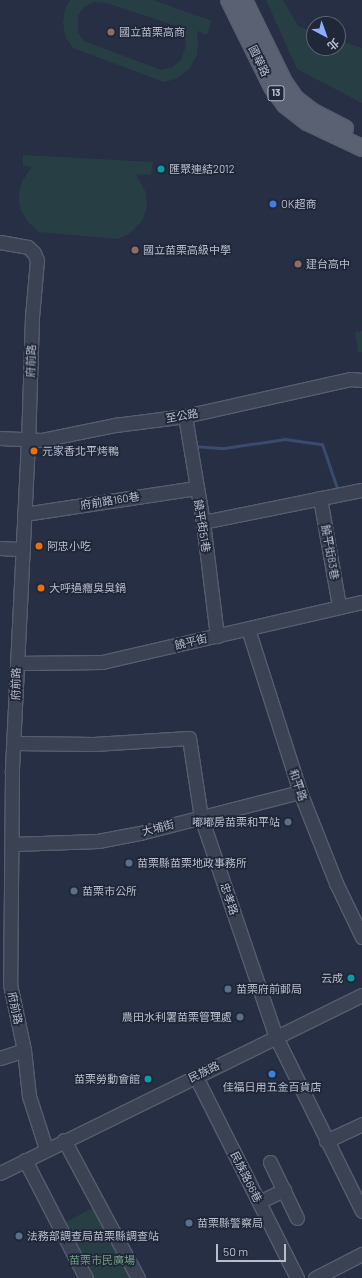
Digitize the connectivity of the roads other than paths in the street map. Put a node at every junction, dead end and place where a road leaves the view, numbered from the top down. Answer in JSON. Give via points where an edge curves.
{"nodes":[{"id":1,"x":229,"y":0,"type":"edge"},
{"id":2,"x":244,"y":0,"type":"edge"},
{"id":3,"x":362,"y":137,"type":"edge"},
{"id":4,"x":362,"y":148,"type":"edge"},
{"id":5,"x":0,"y":242,"type":"edge"},
{"id":6,"x":362,"y":380,"type":"edge"},
{"id":7,"x":185,"y":416,"type":"junction"},
{"id":8,"x":0,"y":438,"type":"edge"},
{"id":9,"x":28,"y":441,"type":"junction"},
{"id":10,"x":196,"y":488,"type":"junction"},
{"id":11,"x":362,"y":490,"type":"edge"},
{"id":12,"x":320,"y":498,"type":"junction"},
{"id":13,"x":24,"y":514,"type":"junction"},
{"id":14,"x":202,"y":522,"type":"junction"},
{"id":15,"x":0,"y":548,"type":"edge"},
{"id":16,"x":22,"y":549,"type":"junction"},
{"id":17,"x":362,"y":602,"type":"edge"},
{"id":18,"x":339,"y":606,"type":"junction"},
{"id":19,"x":248,"y":629,"type":"junction"},
{"id":20,"x":217,"y":636,"type":"junction"},
{"id":21,"x":17,"y":663,"type":"junction"},
{"id":22,"x":15,"y":744,"type":"junction"},
{"id":23,"x":6,"y":773,"type":"edge"},
{"id":24,"x":300,"y":792,"type":"junction"},
{"id":25,"x":201,"y":816,"type":"junction"},
{"id":26,"x":12,"y":844,"type":"junction"},
{"id":27,"x":362,"y":937,"type":"edge"},
{"id":28,"x":3,"y":986,"type":"edge"},
{"id":29,"x":362,"y":995,"type":"edge"},
{"id":30,"x":276,"y":1037,"type":"junction"},
{"id":31,"x":24,"y":1050,"type":"junction"},
{"id":32,"x":0,"y":1058,"type":"edge"},
{"id":33,"x":196,"y":1077,"type":"junction"},
{"id":34,"x":362,"y":1124,"type":"edge"},
{"id":35,"x":64,"y":1140,"type":"junction"},
{"id":36,"x":326,"y":1140,"type":"junction"},
{"id":37,"x":46,"y":1149,"type":"junction"},
{"id":38,"x":25,"y":1160,"type":"junction"},
{"id":39,"x":270,"y":1162,"type":"dead end"},
{"id":40,"x":0,"y":1173,"type":"edge"},
{"id":41,"x":284,"y":1190,"type":"junction"},
{"id":42,"x":259,"y":1202,"type":"junction"},
{"id":43,"x":362,"y":1211,"type":"edge"},
{"id":44,"x":297,"y":1218,"type":"dead end"},
{"id":45,"x":362,"y":1254,"type":"edge"},
{"id":46,"x":86,"y":1278,"type":"edge"},
{"id":47,"x":138,"y":1278,"type":"edge"},
{"id":48,"x":297,"y":1278,"type":"edge"},
{"id":49,"x":315,"y":1278,"type":"edge"}],
"edges":[{"from":1,"to":4,"type":"main road","name":"國華路","number":"13","via":[[272,87],[285,105],[307,122]]},
{"from":2,"to":3,"type":"main road","name":"國華路","number":"13","via":[[294,98],[313,112]]},
{"from":5,"to":9,"type":"street","name":"府前路","via":[[28,247],[37,260],[32,317]]},
{"from":6,"to":7,"type":"street","name":"至公路","via":[[351,379]]},
{"from":7,"to":9,"type":"street","name":"至公路","via":[[115,425]]},
{"from":7,"to":10,"type":"street","name":"饒平街51巷"},
{"from":8,"to":9,"type":"street","name":"至公路"},
{"from":9,"to":13,"type":"street","name":"府前路"},
{"from":10,"to":13,"type":"street","name":"府前路160巷"},
{"from":10,"to":14,"type":"street","name":"饒平街51巷"},
{"from":11,"to":12,"type":"street"},
{"from":12,"to":14,"type":"street"},
{"from":12,"to":18,"type":"street","name":"饒平街83巷"},
{"from":13,"to":16,"type":"street","name":"府前路"},
{"from":14,"to":20,"type":"street","name":"饒平街51巷"},
{"from":15,"to":16,"type":"street"},
{"from":16,"to":21,"type":"street","name":"府前路"},
{"from":17,"to":18,"type":"street","name":"饒平街"},
{"from":18,"to":19,"type":"street","name":"饒平街"},
{"from":19,"to":20,"type":"street","name":"饒平街"},
{"from":19,"to":24,"type":"street","name":"和平路"},
{"from":20,"to":21,"type":"street","name":"饒平街","via":[[102,662]]},
{"from":21,"to":22,"type":"street","name":"府前路"},
{"from":22,"to":23,"type":"street","name":"府前路"},
{"from":22,"to":25,"type":"street","name":"忠孝路","via":[[94,744],[189,738]]},
{"from":23,"to":26,"type":"street","name":"府前路"},
{"from":24,"to":25,"type":"street","name":"大埔街"},
{"from":24,"to":27,"type":"street","name":"和平路","via":[[336,883]]},
{"from":25,"to":26,"type":"street","name":"大埔街","via":[[98,842]]},
{"from":25,"to":30,"type":"street","name":"忠孝路"},
{"from":26,"to":28,"type":"street","name":"府前路"},
{"from":28,"to":31,"type":"street","name":"府前路"},
{"from":29,"to":30,"type":"street","name":"民族路"},
{"from":30,"to":33,"type":"street","name":"民族路"},
{"from":30,"to":36,"type":"street","name":"忠孝路"},
{"from":31,"to":32,"type":"street"},
{"from":31,"to":37,"type":"street","name":"府前路","via":[[29,1096]]},
{"from":33,"to":35,"type":"street","name":"民族路"},
{"from":33,"to":42,"type":"street","name":"民族路66巷"},
{"from":34,"to":36,"type":"street"},
{"from":35,"to":37,"type":"street","name":"民族路"},
{"from":35,"to":47,"type":"street"},
{"from":36,"to":43,"type":"street","name":"忠孝路"},
{"from":37,"to":38,"type":"street","name":"民族路"},
{"from":38,"to":40,"type":"street","name":"民族路"},
{"from":38,"to":46,"type":"street"},
{"from":39,"to":41,"type":"street"},
{"from":41,"to":42,"type":"street"},
{"from":41,"to":44,"type":"street"},
{"from":42,"to":48,"type":"street","name":"民族路66巷"},
{"from":45,"to":49,"type":"street"}]}
